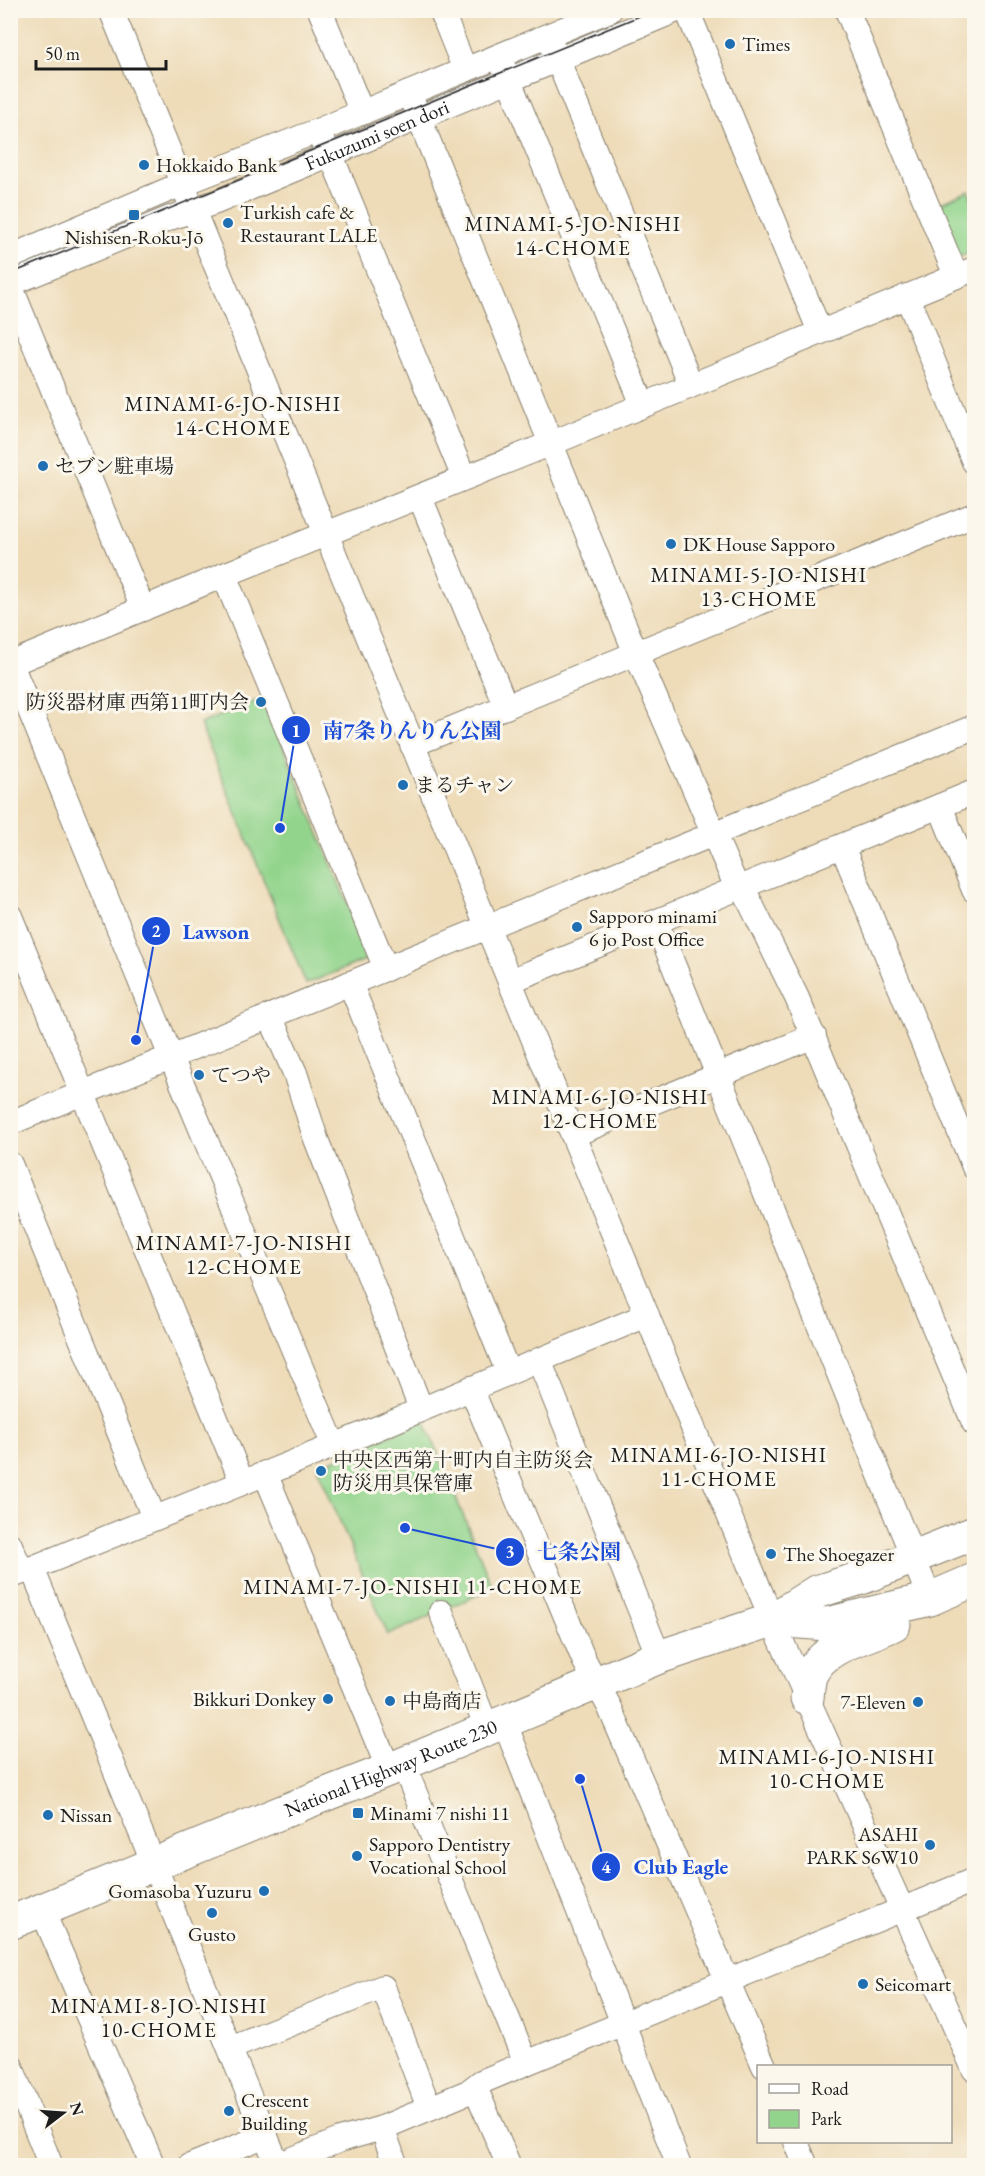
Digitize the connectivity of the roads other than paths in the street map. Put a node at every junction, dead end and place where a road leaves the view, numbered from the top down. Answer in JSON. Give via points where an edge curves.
{"nodes":[{"id":1,"x":111,"y":10,"type":"edge"},
{"id":2,"x":320,"y":10,"type":"edge"},
{"id":3,"x":443,"y":10,"type":"edge"},
{"id":4,"x":677,"y":10,"type":"edge"},
{"id":5,"x":687,"y":10,"type":"edge"},
{"id":6,"x":847,"y":10,"type":"edge"},
{"id":7,"x":603,"y":12,"type":"edge"},
{"id":8,"x":548,"y":36,"type":"junction"},
{"id":9,"x":499,"y":56,"type":"junction"},
{"id":10,"x":558,"y":60,"type":"junction"},
{"id":11,"x":465,"y":70,"type":"junction"},
{"id":12,"x":508,"y":80,"type":"junction"},
{"id":13,"x":409,"y":93,"type":"junction"},
{"id":14,"x":362,"y":113,"type":"junction"},
{"id":15,"x":418,"y":116,"type":"junction"},
{"id":16,"x":317,"y":131,"type":"junction"},
{"id":17,"x":328,"y":154,"type":"junction"},
{"id":18,"x":182,"y":184,"type":"junction"},
{"id":19,"x":192,"y":210,"type":"junction"},
{"id":20,"x":10,"y":257,"type":"edge"},
{"id":21,"x":965,"y":272,"type":"edge"},
{"id":22,"x":10,"y":285,"type":"edge"},
{"id":23,"x":907,"y":296,"type":"junction"},
{"id":24,"x":820,"y":332,"type":"junction"},
{"id":25,"x":691,"y":385,"type":"junction"},
{"id":26,"x":644,"y":405,"type":"junction"},
{"id":27,"x":552,"y":443,"type":"junction"},
{"id":28,"x":975,"y":462,"type":"edge"},
{"id":29,"x":464,"y":478,"type":"junction"},
{"id":30,"x":420,"y":497,"type":"junction"},
{"id":31,"x":975,"y":515,"type":"edge"},
{"id":32,"x":326,"y":534,"type":"junction"},
{"id":33,"x":224,"y":575,"type":"junction"},
{"id":34,"x":143,"y":609,"type":"junction"},
{"id":35,"x":636,"y":653,"type":"junction"},
{"id":36,"x":11,"y":664,"type":"edge"},
{"id":37,"x":506,"y":707,"type":"junction"},
{"id":38,"x":975,"y":727,"type":"edge"},
{"id":39,"x":412,"y":745,"type":"junction"},
{"id":40,"x":975,"y":792,"type":"edge"},
{"id":41,"x":940,"y":806,"type":"junction"},
{"id":42,"x":713,"y":835,"type":"junction"},
{"id":43,"x":842,"y":846,"type":"junction"},
{"id":44,"x":740,"y":887,"type":"junction"},
{"id":45,"x":975,"y":890,"type":"edge"},
{"id":46,"x":10,"y":916,"type":"edge"},
{"id":47,"x":656,"y":922,"type":"junction"},
{"id":48,"x":487,"y":927,"type":"junction"},
{"id":49,"x":386,"y":969,"type":"junction"},
{"id":50,"x":510,"y":981,"type":"junction"},
{"id":51,"x":350,"y":983,"type":"junction"},
{"id":52,"x":270,"y":1016,"type":"junction"},
{"id":53,"x":814,"y":1036,"type":"junction"},
{"id":54,"x":171,"y":1057,"type":"junction"},
{"id":55,"x":718,"y":1075,"type":"junction"},
{"id":56,"x":84,"y":1093,"type":"junction"},
{"id":57,"x":10,"y":1123,"type":"edge"},
{"id":58,"x":573,"y":1135,"type":"junction"},
{"id":59,"x":10,"y":1164,"type":"edge"},
{"id":60,"x":975,"y":1167,"type":"edge"},
{"id":61,"x":647,"y":1315,"type":"junction"},
{"id":62,"x":539,"y":1360,"type":"junction"},
{"id":63,"x":508,"y":1372,"type":"junction"},
{"id":64,"x":471,"y":1388,"type":"junction"},
{"id":65,"x":421,"y":1409,"type":"junction"},
{"id":66,"x":975,"y":1423,"type":"edge"},
{"id":67,"x":333,"y":1444,"type":"junction"},
{"id":68,"x":265,"y":1473,"type":"junction"},
{"id":69,"x":242,"y":1482,"type":"junction"},
{"id":70,"x":154,"y":1518,"type":"junction"},
{"id":71,"x":975,"y":1533,"type":"edge"},
{"id":72,"x":10,"y":1545,"type":"edge"},
{"id":73,"x":913,"y":1558,"type":"junction"},
{"id":74,"x":22,"y":1572,"type":"edge"},
{"id":75,"x":975,"y":1580,"type":"edge"},
{"id":76,"x":930,"y":1599,"type":"junction"},
{"id":77,"x":441,"y":1612,"type":"dead end"},
{"id":78,"x":772,"y":1620,"type":"junction"},
{"id":79,"x":659,"y":1657,"type":"junction"},
{"id":80,"x":596,"y":1683,"type":"junction"},
{"id":81,"x":807,"y":1698,"type":"junction"},
{"id":82,"x":496,"y":1724,"type":"junction"},
{"id":83,"x":396,"y":1767,"type":"junction"},
{"id":84,"x":154,"y":1864,"type":"junction"},
{"id":85,"x":975,"y":1880,"type":"edge"},
{"id":86,"x":42,"y":1910,"type":"junction"},
{"id":87,"x":903,"y":1910,"type":"junction"},
{"id":88,"x":10,"y":1923,"type":"edge"},
{"id":89,"x":727,"y":1981,"type":"junction"},
{"id":90,"x":622,"y":2024,"type":"junction"},
{"id":91,"x":230,"y":2048,"type":"junction"},
{"id":92,"x":526,"y":2063,"type":"junction"},
{"id":93,"x":10,"y":2064,"type":"edge"},
{"id":94,"x":763,"y":2065,"type":"edge"},
{"id":95,"x":975,"y":2069,"type":"edge"},
{"id":96,"x":475,"y":2087,"type":"junction"},
{"id":97,"x":429,"y":2108,"type":"junction"},
{"id":98,"x":382,"y":2128,"type":"junction"},
{"id":99,"x":266,"y":2134,"type":"junction"},
{"id":100,"x":795,"y":2143,"type":"edge"},
{"id":101,"x":278,"y":2165,"type":"edge"},
{"id":102,"x":51,"y":2166,"type":"edge"},
{"id":103,"x":153,"y":2166,"type":"edge"},
{"id":104,"x":190,"y":2166,"type":"edge"},
{"id":105,"x":396,"y":2166,"type":"edge"},
{"id":106,"x":509,"y":2166,"type":"edge"},
{"id":107,"x":679,"y":2166,"type":"edge"},
{"id":108,"x":806,"y":2166,"type":"edge"}],
"edges":[{"from":1,"to":18,"type":"street"},
{"from":2,"to":14,"type":"street"},
{"from":3,"to":11,"type":"street"},
{"from":4,"to":10,"type":"street","name":"Fukuzumi soen dori"},
{"from":5,"to":24,"type":"street"},
{"from":6,"to":21,"type":"street"},
{"from":7,"to":8,"type":"street","name":"Fukuzumi soen dori"},
{"from":8,"to":9,"type":"street","name":"Fukuzumi soen dori"},
{"from":8,"to":10,"type":"street"},
{"from":9,"to":11,"type":"street","name":"Fukuzumi soen dori"},
{"from":9,"to":12,"type":"street"},
{"from":10,"to":12,"type":"street","name":"Fukuzumi soen dori"},
{"from":10,"to":25,"type":"street"},
{"from":11,"to":13,"type":"street","name":"Fukuzumi soen dori"},
{"from":12,"to":15,"type":"street","name":"Fukuzumi soen dori"},
{"from":12,"to":26,"type":"street"},
{"from":13,"to":14,"type":"street","name":"Fukuzumi soen dori"},
{"from":13,"to":15,"type":"street"},
{"from":14,"to":16,"type":"street","name":"Fukuzumi soen dori"},
{"from":15,"to":17,"type":"street","name":"Fukuzumi soen dori"},
{"from":15,"to":27,"type":"street"},
{"from":16,"to":17,"type":"street"},
{"from":16,"to":18,"type":"street","name":"Fukuzumi soen dori"},
{"from":17,"to":19,"type":"street","name":"Fukuzumi soen dori"},
{"from":17,"to":29,"type":"street"},
{"from":18,"to":19,"type":"street"},
{"from":18,"to":20,"type":"street","name":"Fukuzumi soen dori"},
{"from":19,"to":22,"type":"street","name":"Fukuzumi soen dori"},
{"from":19,"to":32,"type":"street"},
{"from":21,"to":23,"type":"street"},
{"from":22,"to":34,"type":"street"},
{"from":23,"to":24,"type":"street"},
{"from":23,"to":28,"type":"street"},
{"from":24,"to":25,"type":"street"},
{"from":25,"to":26,"type":"street"},
{"from":26,"to":27,"type":"street"},
{"from":27,"to":29,"type":"street"},
{"from":27,"to":35,"type":"street"},
{"from":29,"to":30,"type":"street"},
{"from":30,"to":32,"type":"street"},
{"from":30,"to":37,"type":"street"},
{"from":31,"to":35,"type":"street"},
{"from":32,"to":33,"type":"street"},
{"from":32,"to":39,"type":"street"},
{"from":33,"to":34,"type":"street"},
{"from":33,"to":49,"type":"street"},
{"from":34,"to":36,"type":"street"},
{"from":35,"to":37,"type":"street"},
{"from":35,"to":42,"type":"street"},
{"from":36,"to":54,"type":"street"},
{"from":37,"to":39,"type":"street"},
{"from":38,"to":42,"type":"street"},
{"from":39,"to":48,"type":"street"},
{"from":40,"to":41,"type":"street"},
{"from":41,"to":43,"type":"street"},
{"from":41,"to":45,"type":"street"},
{"from":42,"to":44,"type":"street"},
{"from":42,"to":48,"type":"street"},
{"from":43,"to":44,"type":"street"},
{"from":43,"to":60,"type":"street"},
{"from":44,"to":47,"type":"street"},
{"from":44,"to":53,"type":"street"},
{"from":46,"to":56,"type":"street"},
{"from":47,"to":50,"type":"street"},
{"from":47,"to":55,"type":"street"},
{"from":48,"to":49,"type":"street"},
{"from":48,"to":50,"type":"street"},
{"from":49,"to":51,"type":"street"},
{"from":50,"to":58,"type":"street"},
{"from":51,"to":52,"type":"street"},
{"from":51,"to":63,"type":"street"},
{"from":52,"to":54,"type":"street"},
{"from":52,"to":65,"type":"street"},
{"from":53,"to":55,"type":"street"},
{"from":53,"to":66,"type":"street"},
{"from":54,"to":56,"type":"street"},
{"from":54,"to":67,"type":"street"},
{"from":55,"to":58,"type":"street"},
{"from":55,"to":73,"type":"street"},
{"from":56,"to":57,"type":"street"},
{"from":56,"to":69,"type":"street"},
{"from":58,"to":61,"type":"street"},
{"from":59,"to":70,"type":"street"},
{"from":61,"to":62,"type":"street"},
{"from":61,"to":78,"type":"street"},
{"from":62,"to":63,"type":"street"},
{"from":62,"to":79,"type":"street"},
{"from":63,"to":64,"type":"street"},
{"from":64,"to":65,"type":"street"},
{"from":64,"to":80,"type":"street"},
{"from":65,"to":67,"type":"street"},
{"from":67,"to":68,"type":"street"},
{"from":68,"to":69,"type":"street"},
{"from":68,"to":83,"type":"street"},
{"from":69,"to":70,"type":"street"},
{"from":70,"to":74,"type":"street"},
{"from":71,"to":73,"type":"highway","name":"National Highway Route 230"},
{"from":72,"to":74,"type":"street"},
{"from":73,"to":76,"type":"street"},
{"from":73,"to":78,"type":"highway","name":"National Highway Route 230","via":[[816,1592]]},
{"from":74,"to":84,"type":"street"},
{"from":75,"to":76,"type":"highway","name":"National Highway Route 230"},
{"from":76,"to":78,"type":"highway","name":"National Highway Route 230","via":[[827,1624]]},
{"from":76,"to":81,"type":"highway","via":[[911,1614],[821,1659],[810,1675]]},
{"from":77,"to":82,"type":"street"},
{"from":78,"to":79,"type":"highway","name":"National Highway Route 230"},
{"from":78,"to":81,"type":"street"},
{"from":79,"to":80,"type":"highway","name":"National Highway Route 230"},
{"from":80,"to":82,"type":"highway","name":"National Highway Route 230"},
{"from":80,"to":89,"type":"street"},
{"from":81,"to":87,"type":"street"},
{"from":82,"to":83,"type":"highway","name":"National Highway Route 230"},
{"from":82,"to":90,"type":"street"},
{"from":83,"to":84,"type":"highway","name":"National Highway Route 230"},
{"from":83,"to":92,"type":"street"},
{"from":84,"to":86,"type":"highway","name":"National Highway Route 230"},
{"from":84,"to":91,"type":"street"},
{"from":85,"to":87,"type":"street"},
{"from":86,"to":88,"type":"highway","name":"National Highway Route 230"},
{"from":86,"to":103,"type":"street"},
{"from":87,"to":89,"type":"street"},
{"from":87,"to":95,"type":"street"},
{"from":89,"to":90,"type":"street"},
{"from":89,"to":94,"type":"street"},
{"from":90,"to":92,"type":"street"},
{"from":90,"to":107,"type":"street"},
{"from":91,"to":97,"type":"street","via":[[383,1987]]},
{"from":91,"to":99,"type":"street"},
{"from":92,"to":96,"type":"street"},
{"from":93,"to":102,"type":"street"},
{"from":96,"to":97,"type":"street"},
{"from":96,"to":106,"type":"street"},
{"from":97,"to":98,"type":"street"},
{"from":98,"to":101,"type":"street"},
{"from":98,"to":105,"type":"street"},
{"from":99,"to":101,"type":"street"},
{"from":99,"to":104,"type":"street"},
{"from":100,"to":108,"type":"street"}]}
